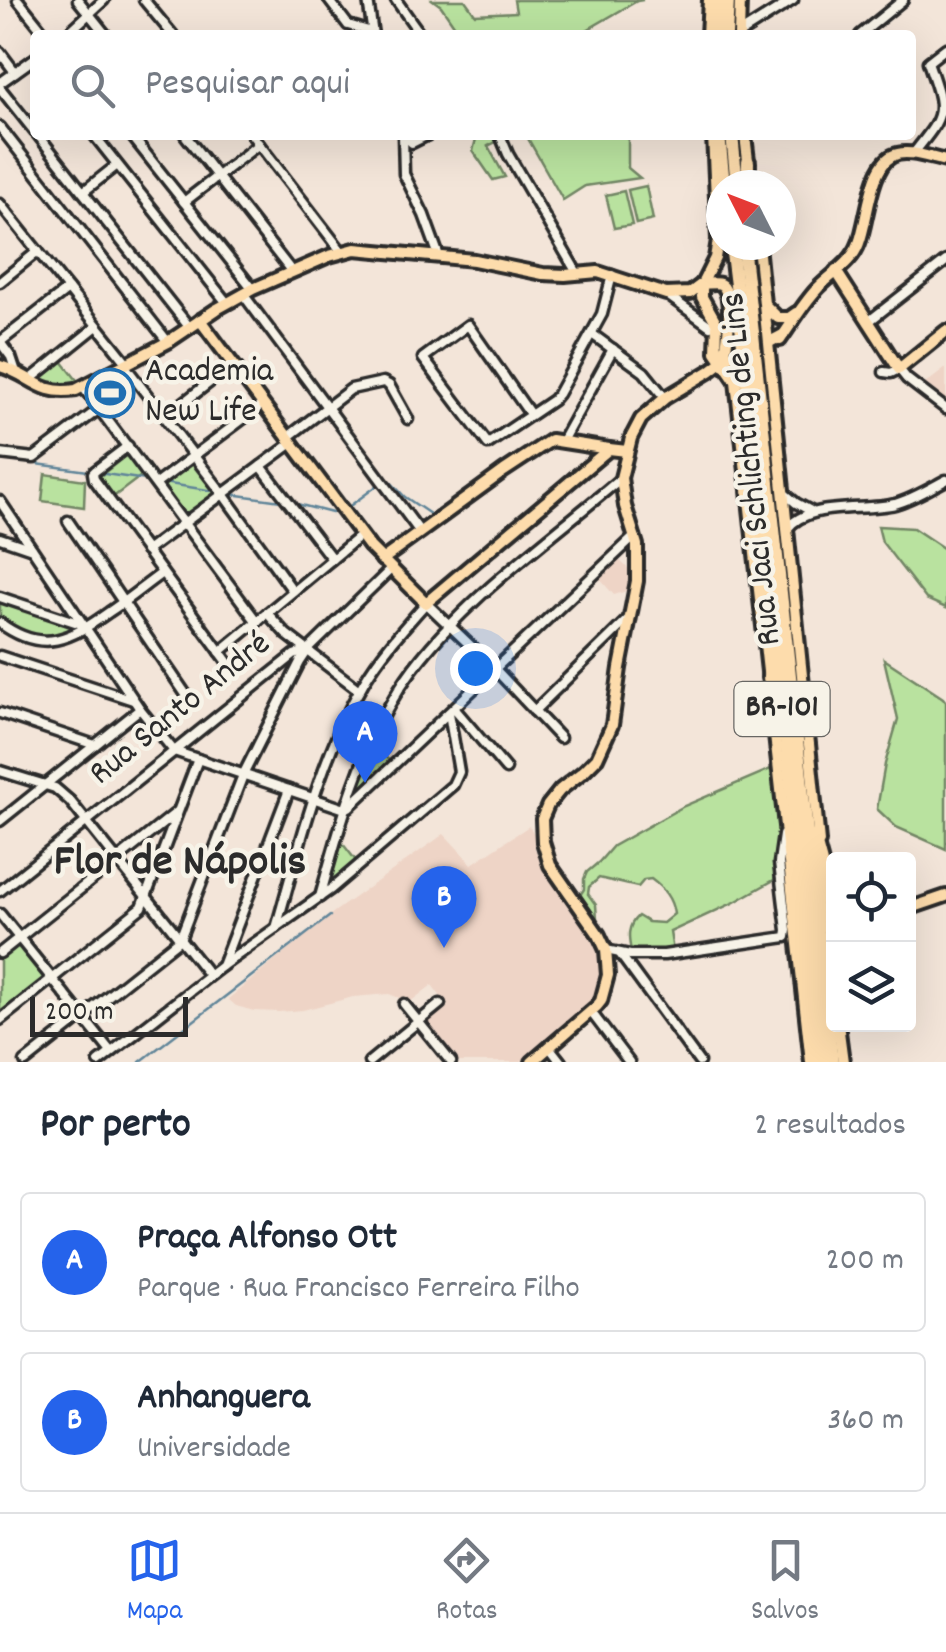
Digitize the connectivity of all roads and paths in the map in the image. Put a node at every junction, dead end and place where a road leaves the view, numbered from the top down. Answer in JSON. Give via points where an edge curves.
{"nodes":[{"id":1,"x":18,"y":0,"type":"edge"},
{"id":2,"x":78,"y":0,"type":"edge"},
{"id":3,"x":104,"y":0,"type":"edge"},
{"id":4,"x":144,"y":0,"type":"edge"},
{"id":5,"x":329,"y":0,"type":"edge"},
{"id":6,"x":368,"y":0,"type":"edge"},
{"id":7,"x":396,"y":0,"type":"edge"},
{"id":8,"x":709,"y":0,"type":"edge"},
{"id":9,"x":719,"y":0,"type":"edge"},
{"id":10,"x":728,"y":0,"type":"edge"},
{"id":11,"x":740,"y":0,"type":"edge"},
{"id":12,"x":793,"y":0,"type":"edge"},
{"id":13,"x":903,"y":0,"type":"edge"},
{"id":14,"x":89,"y":14,"type":"junction"},
{"id":15,"x":42,"y":30,"type":"edge"},
{"id":16,"x":71,"y":30,"type":"edge"},
{"id":17,"x":102,"y":30,"type":"edge"},
{"id":18,"x":169,"y":30,"type":"edge"},
{"id":19,"x":363,"y":30,"type":"edge"},
{"id":20,"x":372,"y":30,"type":"edge"},
{"id":21,"x":417,"y":30,"type":"edge"},
{"id":22,"x":707,"y":30,"type":"edge"},
{"id":23,"x":716,"y":30,"type":"edge"},
{"id":24,"x":727,"y":30,"type":"edge"},
{"id":25,"x":739,"y":30,"type":"edge"},
{"id":26,"x":745,"y":30,"type":"edge"},
{"id":27,"x":866,"y":30,"type":"edge"},
{"id":28,"x":946,"y":48,"type":"edge"},
{"id":29,"x":0,"y":52,"type":"edge"},
{"id":30,"x":30,"y":62,"type":"edge"},
{"id":31,"x":15,"y":72,"type":"junction"},
{"id":32,"x":0,"y":86,"type":"edge"},
{"id":33,"x":30,"y":125,"type":"edge"},
{"id":34,"x":0,"y":127,"type":"edge"},
{"id":35,"x":42,"y":140,"type":"edge"},
{"id":36,"x":98,"y":140,"type":"edge"},
{"id":37,"x":135,"y":140,"type":"edge"},
{"id":38,"x":188,"y":140,"type":"edge"},
{"id":39,"x":256,"y":140,"type":"edge"},
{"id":40,"x":403,"y":140,"type":"edge"},
{"id":41,"x":502,"y":140,"type":"edge"},
{"id":42,"x":717,"y":140,"type":"edge"},
{"id":43,"x":717,"y":140,"type":"edge"},
{"id":44,"x":732,"y":140,"type":"edge"},
{"id":45,"x":746,"y":140,"type":"edge"},
{"id":46,"x":259,"y":144,"type":"junction"},
{"id":47,"x":913,"y":154,"type":"junction"},
{"id":48,"x":946,"y":161,"type":"edge"},
{"id":49,"x":748,"y":162,"type":"joint"},
{"id":50,"x":118,"y":165,"type":"junction"},
{"id":51,"x":722,"y":170,"type":"edge"},
{"id":52,"x":736,"y":170,"type":"edge"},
{"id":53,"x":748,"y":170,"type":"edge"},
{"id":54,"x":217,"y":176,"type":"junction"},
{"id":55,"x":84,"y":192,"type":"junction"},
{"id":56,"x":184,"y":202,"type":"junction"},
{"id":57,"x":0,"y":204,"type":"edge"},
{"id":58,"x":4,"y":218,"type":"edge"},
{"id":59,"x":38,"y":252,"type":"junction"},
{"id":60,"x":342,"y":252,"type":"junction"},
{"id":61,"x":439,"y":256,"type":"junction"},
{"id":62,"x":733,"y":260,"type":"edge"},
{"id":63,"x":743,"y":260,"type":"edge"},
{"id":64,"x":760,"y":260,"type":"edge"},
{"id":65,"x":946,"y":261,"type":"edge"},
{"id":66,"x":836,"y":271,"type":"junction"},
{"id":67,"x":292,"y":272,"type":"junction"},
{"id":68,"x":577,"y":273,"type":"junction"},
{"id":69,"x":612,"y":275,"type":"junction"},
{"id":70,"x":0,"y":282,"type":"edge"},
{"id":71,"x":702,"y":284,"type":"junction"},
{"id":72,"x":68,"y":289,"type":"junction"},
{"id":73,"x":248,"y":292,"type":"junction"},
{"id":74,"x":666,"y":294,"type":"junction"},
{"id":75,"x":227,"y":303,"type":"junction"},
{"id":76,"x":765,"y":305,"type":"junction"},
{"id":77,"x":801,"y":310,"type":"junction"},
{"id":78,"x":200,"y":320,"type":"junction"},
{"id":79,"x":868,"y":322,"type":"junction"},
{"id":80,"x":97,"y":326,"type":"junction"},
{"id":81,"x":710,"y":326,"type":"dead end"},
{"id":82,"x":190,"y":328,"type":"junction"},
{"id":83,"x":946,"y":331,"type":"edge"},
{"id":84,"x":592,"y":334,"type":"junction"},
{"id":85,"x":741,"y":335,"type":"junction"},
{"id":86,"x":783,"y":335,"type":"junction"},
{"id":87,"x":0,"y":342,"type":"edge"},
{"id":88,"x":168,"y":342,"type":"junction"},
{"id":89,"x":769,"y":343,"type":"junction"},
{"id":90,"x":613,"y":349,"type":"junction"},
{"id":91,"x":749,"y":354,"type":"junction"},
{"id":92,"x":771,"y":359,"type":"junction"},
{"id":93,"x":722,"y":360,"type":"junction"},
{"id":94,"x":234,"y":364,"type":"junction"},
{"id":95,"x":126,"y":365,"type":"junction"},
{"id":96,"x":0,"y":366,"type":"edge"},
{"id":97,"x":899,"y":369,"type":"junction"},
{"id":98,"x":710,"y":371,"type":"junction"},
{"id":99,"x":16,"y":372,"type":"junction"},
{"id":100,"x":884,"y":372,"type":"dead end"},
{"id":101,"x":733,"y":374,"type":"junction"},
{"id":102,"x":30,"y":380,"type":"junction"},
{"id":103,"x":83,"y":387,"type":"junction"},
{"id":104,"x":664,"y":398,"type":"junction"},
{"id":105,"x":264,"y":404,"type":"junction"},
{"id":106,"x":326,"y":408,"type":"junction"},
{"id":107,"x":99,"y":409,"type":"junction"},
{"id":108,"x":946,"y":409,"type":"edge"},
{"id":109,"x":530,"y":414,"type":"junction"},
{"id":110,"x":165,"y":417,"type":"junction"},
{"id":111,"x":408,"y":418,"type":"dead end"},
{"id":112,"x":290,"y":440,"type":"junction"},
{"id":113,"x":562,"y":441,"type":"junction"},
{"id":114,"x":128,"y":446,"type":"junction"},
{"id":115,"x":608,"y":449,"type":"junction"},
{"id":116,"x":628,"y":451,"type":"junction"},
{"id":117,"x":0,"y":454,"type":"edge"},
{"id":118,"x":194,"y":456,"type":"junction"},
{"id":119,"x":261,"y":466,"type":"junction"},
{"id":120,"x":621,"y":478,"type":"junction"},
{"id":121,"x":946,"y":480,"type":"edge"},
{"id":122,"x":156,"y":484,"type":"junction"},
{"id":123,"x":784,"y":493,"type":"junction"},
{"id":124,"x":223,"y":494,"type":"junction"},
{"id":125,"x":0,"y":501,"type":"edge"},
{"id":126,"x":815,"y":512,"type":"junction"},
{"id":127,"x":68,"y":522,"type":"dead end"},
{"id":128,"x":185,"y":522,"type":"junction"},
{"id":129,"x":788,"y":529,"type":"junction"},
{"id":130,"x":420,"y":532,"type":"junction"},
{"id":131,"x":360,"y":536,"type":"junction"},
{"id":132,"x":635,"y":536,"type":"junction"},
{"id":133,"x":0,"y":538,"type":"edge"},
{"id":134,"x":32,"y":549,"type":"junction"},
{"id":135,"x":146,"y":551,"type":"junction"},
{"id":136,"x":332,"y":560,"type":"junction"},
{"id":137,"x":386,"y":565,"type":"junction"},
{"id":138,"x":162,"y":574,"type":"junction"},
{"id":139,"x":293,"y":592,"type":"junction"},
{"id":140,"x":0,"y":596,"type":"edge"},
{"id":141,"x":123,"y":602,"type":"junction"},
{"id":142,"x":426,"y":602,"type":"junction"},
{"id":143,"x":267,"y":614,"type":"junction"},
{"id":144,"x":632,"y":616,"type":"junction"},
{"id":145,"x":257,"y":622,"type":"junction"},
{"id":146,"x":0,"y":623,"type":"edge"},
{"id":147,"x":773,"y":623,"type":"junction"},
{"id":148,"x":450,"y":625,"type":"junction"},
{"id":149,"x":85,"y":626,"type":"junction"},
{"id":150,"x":308,"y":650,"type":"junction"},
{"id":151,"x":220,"y":652,"type":"junction"},
{"id":152,"x":0,"y":656,"type":"edge"},
{"id":153,"x":232,"y":668,"type":"dead end"},
{"id":154,"x":115,"y":669,"type":"junction"},
{"id":155,"x":276,"y":669,"type":"junction"},
{"id":156,"x":495,"y":669,"type":"junction"},
{"id":157,"x":769,"y":678,"type":"junction"},
{"id":158,"x":290,"y":681,"type":"junction"},
{"id":159,"x":107,"y":690,"type":"junction"},
{"id":160,"x":359,"y":690,"type":"junction"},
{"id":161,"x":188,"y":699,"type":"dead end"},
{"id":162,"x":138,"y":705,"type":"junction"},
{"id":163,"x":451,"y":710,"type":"junction"},
{"id":164,"x":534,"y":710,"type":"junction"},
{"id":165,"x":0,"y":713,"type":"edge"},
{"id":166,"x":560,"y":738,"type":"dead end"},
{"id":167,"x":95,"y":745,"type":"junction"},
{"id":168,"x":174,"y":751,"type":"junction"},
{"id":169,"x":198,"y":759,"type":"junction"},
{"id":170,"x":506,"y":769,"type":"dead end"},
{"id":171,"x":0,"y":771,"type":"edge"},
{"id":172,"x":243,"y":774,"type":"junction"},
{"id":173,"x":44,"y":786,"type":"junction"},
{"id":174,"x":289,"y":790,"type":"junction"},
{"id":175,"x":314,"y":799,"type":"junction"},
{"id":176,"x":345,"y":809,"type":"junction"},
{"id":177,"x":179,"y":811,"type":"junction"},
{"id":178,"x":804,"y":811,"type":"junction"},
{"id":179,"x":0,"y":821,"type":"edge"},
{"id":180,"x":87,"y":821,"type":"junction"},
{"id":181,"x":785,"y":829,"type":"junction"},
{"id":182,"x":118,"y":859,"type":"junction"},
{"id":183,"x":821,"y":863,"type":"junction"},
{"id":184,"x":0,"y":890,"type":"edge"},
{"id":185,"x":147,"y":896,"type":"junction"},
{"id":186,"x":320,"y":897,"type":"junction"},
{"id":187,"x":826,"y":898,"type":"edge"},
{"id":188,"x":946,"y":898,"type":"edge"},
{"id":189,"x":916,"y":907,"type":"edge"},
{"id":190,"x":0,"y":914,"type":"edge"},
{"id":191,"x":276,"y":928,"type":"junction"},
{"id":192,"x":19,"y":938,"type":"junction"},
{"id":193,"x":180,"y":939,"type":"junction"},
{"id":194,"x":606,"y":950,"type":"junction"},
{"id":195,"x":0,"y":952,"type":"edge"},
{"id":196,"x":620,"y":954,"type":"junction"},
{"id":197,"x":222,"y":966,"type":"junction"},
{"id":198,"x":209,"y":976,"type":"junction"},
{"id":199,"x":52,"y":978,"type":"junction"},
{"id":200,"x":404,"y":1004,"type":"dead end"},
{"id":201,"x":440,"y":1004,"type":"dead end"},
{"id":202,"x":591,"y":1012,"type":"junction"},
{"id":203,"x":82,"y":1016,"type":"junction"},
{"id":204,"x":0,"y":1020,"type":"edge"},
{"id":205,"x":418,"y":1022,"type":"junction"},
{"id":206,"x":839,"y":1032,"type":"edge"},
{"id":207,"x":550,"y":1048,"type":"junction"},
{"id":208,"x":111,"y":1052,"type":"junction"},
{"id":209,"x":448,"y":1061,"type":"edge"},
{"id":210,"x":25,"y":1062,"type":"edge"},
{"id":211,"x":99,"y":1062,"type":"edge"},
{"id":212,"x":369,"y":1062,"type":"edge"},
{"id":213,"x":532,"y":1062,"type":"edge"},
{"id":214,"x":561,"y":1062,"type":"edge"},
{"id":215,"x":629,"y":1062,"type":"edge"},
{"id":216,"x":699,"y":1062,"type":"edge"},
{"id":217,"x":811,"y":1062,"type":"edge"},
{"id":218,"x":821,"y":1062,"type":"edge"},
{"id":219,"x":832,"y":1062,"type":"edge"},
{"id":220,"x":843,"y":1062,"type":"edge"}],
"edges":[{"from":1,"to":15,"type":"street"},
{"from":2,"to":14,"type":"street"},
{"from":3,"to":14,"type":"street"},
{"from":4,"to":18,"type":"street"},
{"from":5,"to":19,"type":"street","via":[[348,25]]},
{"from":6,"to":20,"type":"street"},
{"from":7,"to":21,"type":"street"},
{"from":8,"to":22,"type":"main road"},
{"from":9,"to":23,"type":"highway"},
{"from":10,"to":24,"type":"highway"},
{"from":11,"to":25,"type":"main road"},
{"from":12,"to":26,"type":"street"},
{"from":13,"to":27,"type":"street"},
{"from":14,"to":16,"type":"street"},
{"from":14,"to":17,"type":"street"},
{"from":28,"to":47,"type":"street","via":[[928,62],[944,118]]},
{"from":29,"to":31,"type":"street"},
{"from":30,"to":31,"type":"street"},
{"from":31,"to":32,"type":"street"},
{"from":32,"to":33,"type":"street"},
{"from":34,"to":88,"type":"street"},
{"from":35,"to":55,"type":"street"},
{"from":36,"to":50,"type":"street"},
{"from":37,"to":56,"type":"street"},
{"from":38,"to":54,"type":"street"},
{"from":39,"to":46,"type":"street"},
{"from":40,"to":61,"type":"street","via":[[404,174]]},
{"from":41,"to":68,"type":"street"},
{"from":42,"to":51,"type":"highway"},
{"from":43,"to":71,"type":"main road","via":[[718,240]]},
{"from":44,"to":52,"type":"highway"},
{"from":45,"to":49,"type":"main road"},
{"from":46,"to":54,"type":"street"},
{"from":46,"to":60,"type":"street"},
{"from":47,"to":48,"type":"main road"},
{"from":47,"to":66,"type":"main road","via":[[894,155],[880,168],[859,245]]},
{"from":49,"to":53,"type":"highway"},
{"from":50,"to":55,"type":"street"},
{"from":50,"to":75,"type":"street"},
{"from":54,"to":56,"type":"street"},
{"from":54,"to":67,"type":"street"},
{"from":55,"to":82,"type":"street"},
{"from":56,"to":73,"type":"street"},
{"from":57,"to":58,"type":"street"},
{"from":58,"to":59,"type":"street"},
{"from":59,"to":70,"type":"street"},
{"from":59,"to":72,"type":"street"},
{"from":60,"to":61,"type":"main road"},
{"from":60,"to":67,"type":"main road"},
{"from":61,"to":68,"type":"main road"},
{"from":62,"to":85,"type":"highway","number":"BR-101"},
{"from":63,"to":85,"type":"highway","number":"BR-101"},
{"from":64,"to":76,"type":"main road","name":"Rua Jaci Schlichting de Lins"},
{"from":65,"to":79,"type":"street"},
{"from":66,"to":77,"type":"main road"},
{"from":66,"to":79,"type":"main road"},
{"from":67,"to":73,"type":"main road"},
{"from":68,"to":69,"type":"main road"},
{"from":69,"to":74,"type":"main road"},
{"from":69,"to":84,"type":"street"},
{"from":71,"to":74,"type":"main road","via":[[690,293]]},
{"from":71,"to":85,"type":"main road","via":[[726,290]]},
{"from":71,"to":93,"type":"main road"},
{"from":72,"to":80,"type":"street"},
{"from":72,"to":87,"type":"street"},
{"from":73,"to":75,"type":"main road"},
{"from":73,"to":106,"type":"street"},
{"from":74,"to":81,"type":"street"},
{"from":75,"to":78,"type":"main road"},
{"from":76,"to":77,"type":"main road","via":[[784,319]]},
{"from":76,"to":89,"type":"main road","name":"Rua Jaci Schlichting de Lins"},
{"from":77,"to":86,"type":"main road"},
{"from":78,"to":82,"type":"main road"},
{"from":78,"to":94,"type":"main road"},
{"from":79,"to":97,"type":"main road"},
{"from":80,"to":95,"type":"street"},
{"from":80,"to":102,"type":"street"},
{"from":82,"to":88,"type":"main road"},
{"from":83,"to":97,"type":"main road"},
{"from":84,"to":90,"type":"street"},
{"from":84,"to":109,"type":"street","via":[[558,394]]},
{"from":85,"to":89,"type":"main road","via":[[738,344]]},
{"from":85,"to":91,"type":"highway","number":"BR-101","bridge":true},
{"from":85,"to":93,"type":"main road"},
{"from":86,"to":89,"type":"main road"},
{"from":86,"to":92,"type":"main road"},
{"from":87,"to":99,"type":"street"},
{"from":88,"to":95,"type":"main road"},
{"from":89,"to":92,"type":"main road","name":"Rua Jaci Schlichting de Lins"},
{"from":89,"to":93,"type":"main road"},
{"from":90,"to":104,"type":"street"},
{"from":90,"to":113,"type":"street"},
{"from":91,"to":147,"type":"highway","number":"BR-101"},
{"from":91,"to":178,"type":"highway","number":"BR-101"},
{"from":92,"to":123,"type":"main road","name":"Rua Jaci Schlichting de Lins"},
{"from":93,"to":98,"type":"main road"},
{"from":93,"to":101,"type":"main road"},
{"from":94,"to":105,"type":"main road"},
{"from":94,"to":110,"type":"street"},
{"from":95,"to":103,"type":"main road"},
{"from":95,"to":110,"type":"street"},
{"from":96,"to":99,"type":"main road"},
{"from":97,"to":100,"type":"street"},
{"from":97,"to":108,"type":"street"},
{"from":98,"to":101,"type":"main road"},
{"from":98,"to":104,"type":"main road"},
{"from":99,"to":102,"type":"main road"},
{"from":101,"to":157,"type":"main road"},
{"from":102,"to":103,"type":"main road","via":[[53,391]]},
{"from":103,"to":107,"type":"street"},
{"from":104,"to":116,"type":"main road","via":[[640,419]]},
{"from":105,"to":112,"type":"main road"},
{"from":105,"to":118,"type":"street"},
{"from":106,"to":111,"type":"street","via":[[352,388],[383,382]]},
{"from":106,"to":112,"type":"street"},
{"from":106,"to":130,"type":"street"},
{"from":107,"to":114,"type":"street"},
{"from":107,"to":117,"type":"street","via":[[34,458]]},
{"from":109,"to":109,"type":"street","via":[[468,325],[423,358],[488,444]]},
{"from":110,"to":118,"type":"street"},
{"from":112,"to":119,"type":"street"},
{"from":112,"to":131,"type":"main road"},
{"from":113,"to":115,"type":"main road"},
{"from":113,"to":130,"type":"main road","via":[[546,442]]},
{"from":114,"to":122,"type":"street"},
{"from":114,"to":135,"type":"street","via":[[93,477]]},
{"from":115,"to":116,"type":"main road"},
{"from":115,"to":142,"type":"main road"},
{"from":116,"to":120,"type":"main road"},
{"from":118,"to":122,"type":"street"},
{"from":118,"to":124,"type":"street"},
{"from":119,"to":124,"type":"street"},
{"from":119,"to":136,"type":"street"},
{"from":120,"to":132,"type":"main road"},
{"from":120,"to":148,"type":"street"},
{"from":121,"to":126,"type":"street","via":[[890,505]]},
{"from":122,"to":128,"type":"street"},
{"from":123,"to":126,"type":"street"},
{"from":123,"to":129,"type":"main road","name":"Rua Jaci Schlichting de Lins"},
{"from":124,"to":128,"type":"street"},
{"from":124,"to":139,"type":"street"},
{"from":125,"to":134,"type":"street"},
{"from":126,"to":129,"type":"street"},
{"from":127,"to":141,"type":"street"},
{"from":128,"to":135,"type":"street"},
{"from":128,"to":145,"type":"street"},
{"from":129,"to":183,"type":"main road","name":"Rua Jaci Schlichting de Lins"},
{"from":130,"to":137,"type":"main road"},
{"from":131,"to":136,"type":"street"},
{"from":131,"to":137,"type":"main road"},
{"from":132,"to":144,"type":"main road"},
{"from":132,"to":156,"type":"street"},
{"from":133,"to":134,"type":"street"},
{"from":134,"to":149,"type":"street"},
{"from":135,"to":138,"type":"street"},
{"from":136,"to":139,"type":"street"},
{"from":137,"to":142,"type":"main road"},
{"from":137,"to":150,"type":"street","name":"Rua Santo André"},
{"from":138,"to":141,"type":"street"},
{"from":138,"to":151,"type":"street"},
{"from":139,"to":143,"type":"street"},
{"from":140,"to":149,"type":"street"},
{"from":141,"to":149,"type":"street"},
{"from":141,"to":161,"type":"street"},
{"from":142,"to":148,"type":"street"},
{"from":142,"to":160,"type":"street"},
{"from":143,"to":145,"type":"street"},
{"from":143,"to":150,"type":"street"},
{"from":144,"to":164,"type":"street"},
{"from":144,"to":194,"type":"main road","via":[[605,745],[553,798],[542,819],[550,865]]},
{"from":145,"to":151,"type":"street"},
{"from":146,"to":149,"type":"street","via":[[42,642],[62,640]]},
{"from":147,"to":157,"type":"highway"},
{"from":147,"to":218,"type":"highway","number":"BR-101"},
{"from":148,"to":156,"type":"street"},
{"from":148,"to":176,"type":"street","via":[[395,697]]},
{"from":149,"to":154,"type":"street"},
{"from":150,"to":155,"type":"street","name":"Rua Santo André"},
{"from":150,"to":158,"type":"street"},
{"from":150,"to":160,"type":"street"},
{"from":151,"to":153,"type":"street"},
{"from":152,"to":159,"type":"street"},
{"from":154,"to":159,"type":"street"},
{"from":154,"to":162,"type":"street"},
{"from":155,"to":158,"type":"street"},
{"from":155,"to":168,"type":"street","name":"Rua Santo André"},
{"from":156,"to":163,"type":"street"},
{"from":156,"to":164,"type":"street"},
{"from":157,"to":181,"type":"main road"},
{"from":158,"to":172,"type":"street"},
{"from":159,"to":162,"type":"street"},
{"from":160,"to":175,"type":"street"},
{"from":162,"to":167,"type":"street"},
{"from":162,"to":168,"type":"street"},
{"from":163,"to":170,"type":"street"},
{"from":163,"to":176,"type":"street"},
{"from":163,"to":186,"type":"street","via":[[457,780]]},
{"from":164,"to":166,"type":"street"},
{"from":165,"to":167,"type":"street"},
{"from":167,"to":173,"type":"street"},
{"from":168,"to":169,"type":"street"},
{"from":168,"to":180,"type":"street","name":"Rua Santo André"},
{"from":169,"to":172,"type":"street"},
{"from":169,"to":177,"type":"street"},
{"from":171,"to":173,"type":"street"},
{"from":172,"to":174,"type":"street"},
{"from":172,"to":193,"type":"street"},
{"from":173,"to":179,"type":"street"},
{"from":173,"to":180,"type":"street"},
{"from":174,"to":175,"type":"street"},
{"from":174,"to":197,"type":"street"},
{"from":175,"to":176,"type":"street"},
{"from":175,"to":191,"type":"street"},
{"from":176,"to":186,"type":"street"},
{"from":177,"to":182,"type":"street"},
{"from":177,"to":185,"type":"street"},
{"from":178,"to":183,"type":"highway"},
{"from":178,"to":219,"type":"highway","number":"BR-101"},
{"from":180,"to":182,"type":"street"},
{"from":180,"to":184,"type":"street","name":"Rua Santo André"},
{"from":181,"to":196,"type":"street","via":[[779,864],[786,937],[676,954]]},
{"from":181,"to":217,"type":"main road"},
{"from":182,"to":185,"type":"street"},
{"from":182,"to":192,"type":"street"},
{"from":183,"to":187,"type":"main road","name":"Rua Jaci Schlichting de Lins"},
{"from":185,"to":193,"type":"street"},
{"from":185,"to":199,"type":"street","via":[[140,909]]},
{"from":186,"to":191,"type":"street"},
{"from":188,"to":189,"type":"main road"},
{"from":190,"to":192,"type":"street"},
{"from":191,"to":197,"type":"street"},
{"from":192,"to":195,"type":"street"},
{"from":192,"to":199,"type":"street"},
{"from":193,"to":198,"type":"street"},
{"from":193,"to":203,"type":"street"},
{"from":194,"to":196,"type":"street"},
{"from":194,"to":202,"type":"main road","via":[[605,990]]},
{"from":196,"to":216,"type":"street"},
{"from":197,"to":198,"type":"street"},
{"from":198,"to":208,"type":"street"},
{"from":199,"to":203,"type":"street"},
{"from":199,"to":204,"type":"street"},
{"from":200,"to":205,"type":"street"},
{"from":201,"to":205,"type":"street"},
{"from":202,"to":207,"type":"main road"},
{"from":202,"to":215,"type":"street"},
{"from":203,"to":208,"type":"street"},
{"from":203,"to":210,"type":"street"},
{"from":205,"to":209,"type":"street"},
{"from":205,"to":212,"type":"street"},
{"from":206,"to":220,"type":"main road"},
{"from":207,"to":213,"type":"main road"},
{"from":207,"to":214,"type":"street"},
{"from":208,"to":211,"type":"street"}]}
